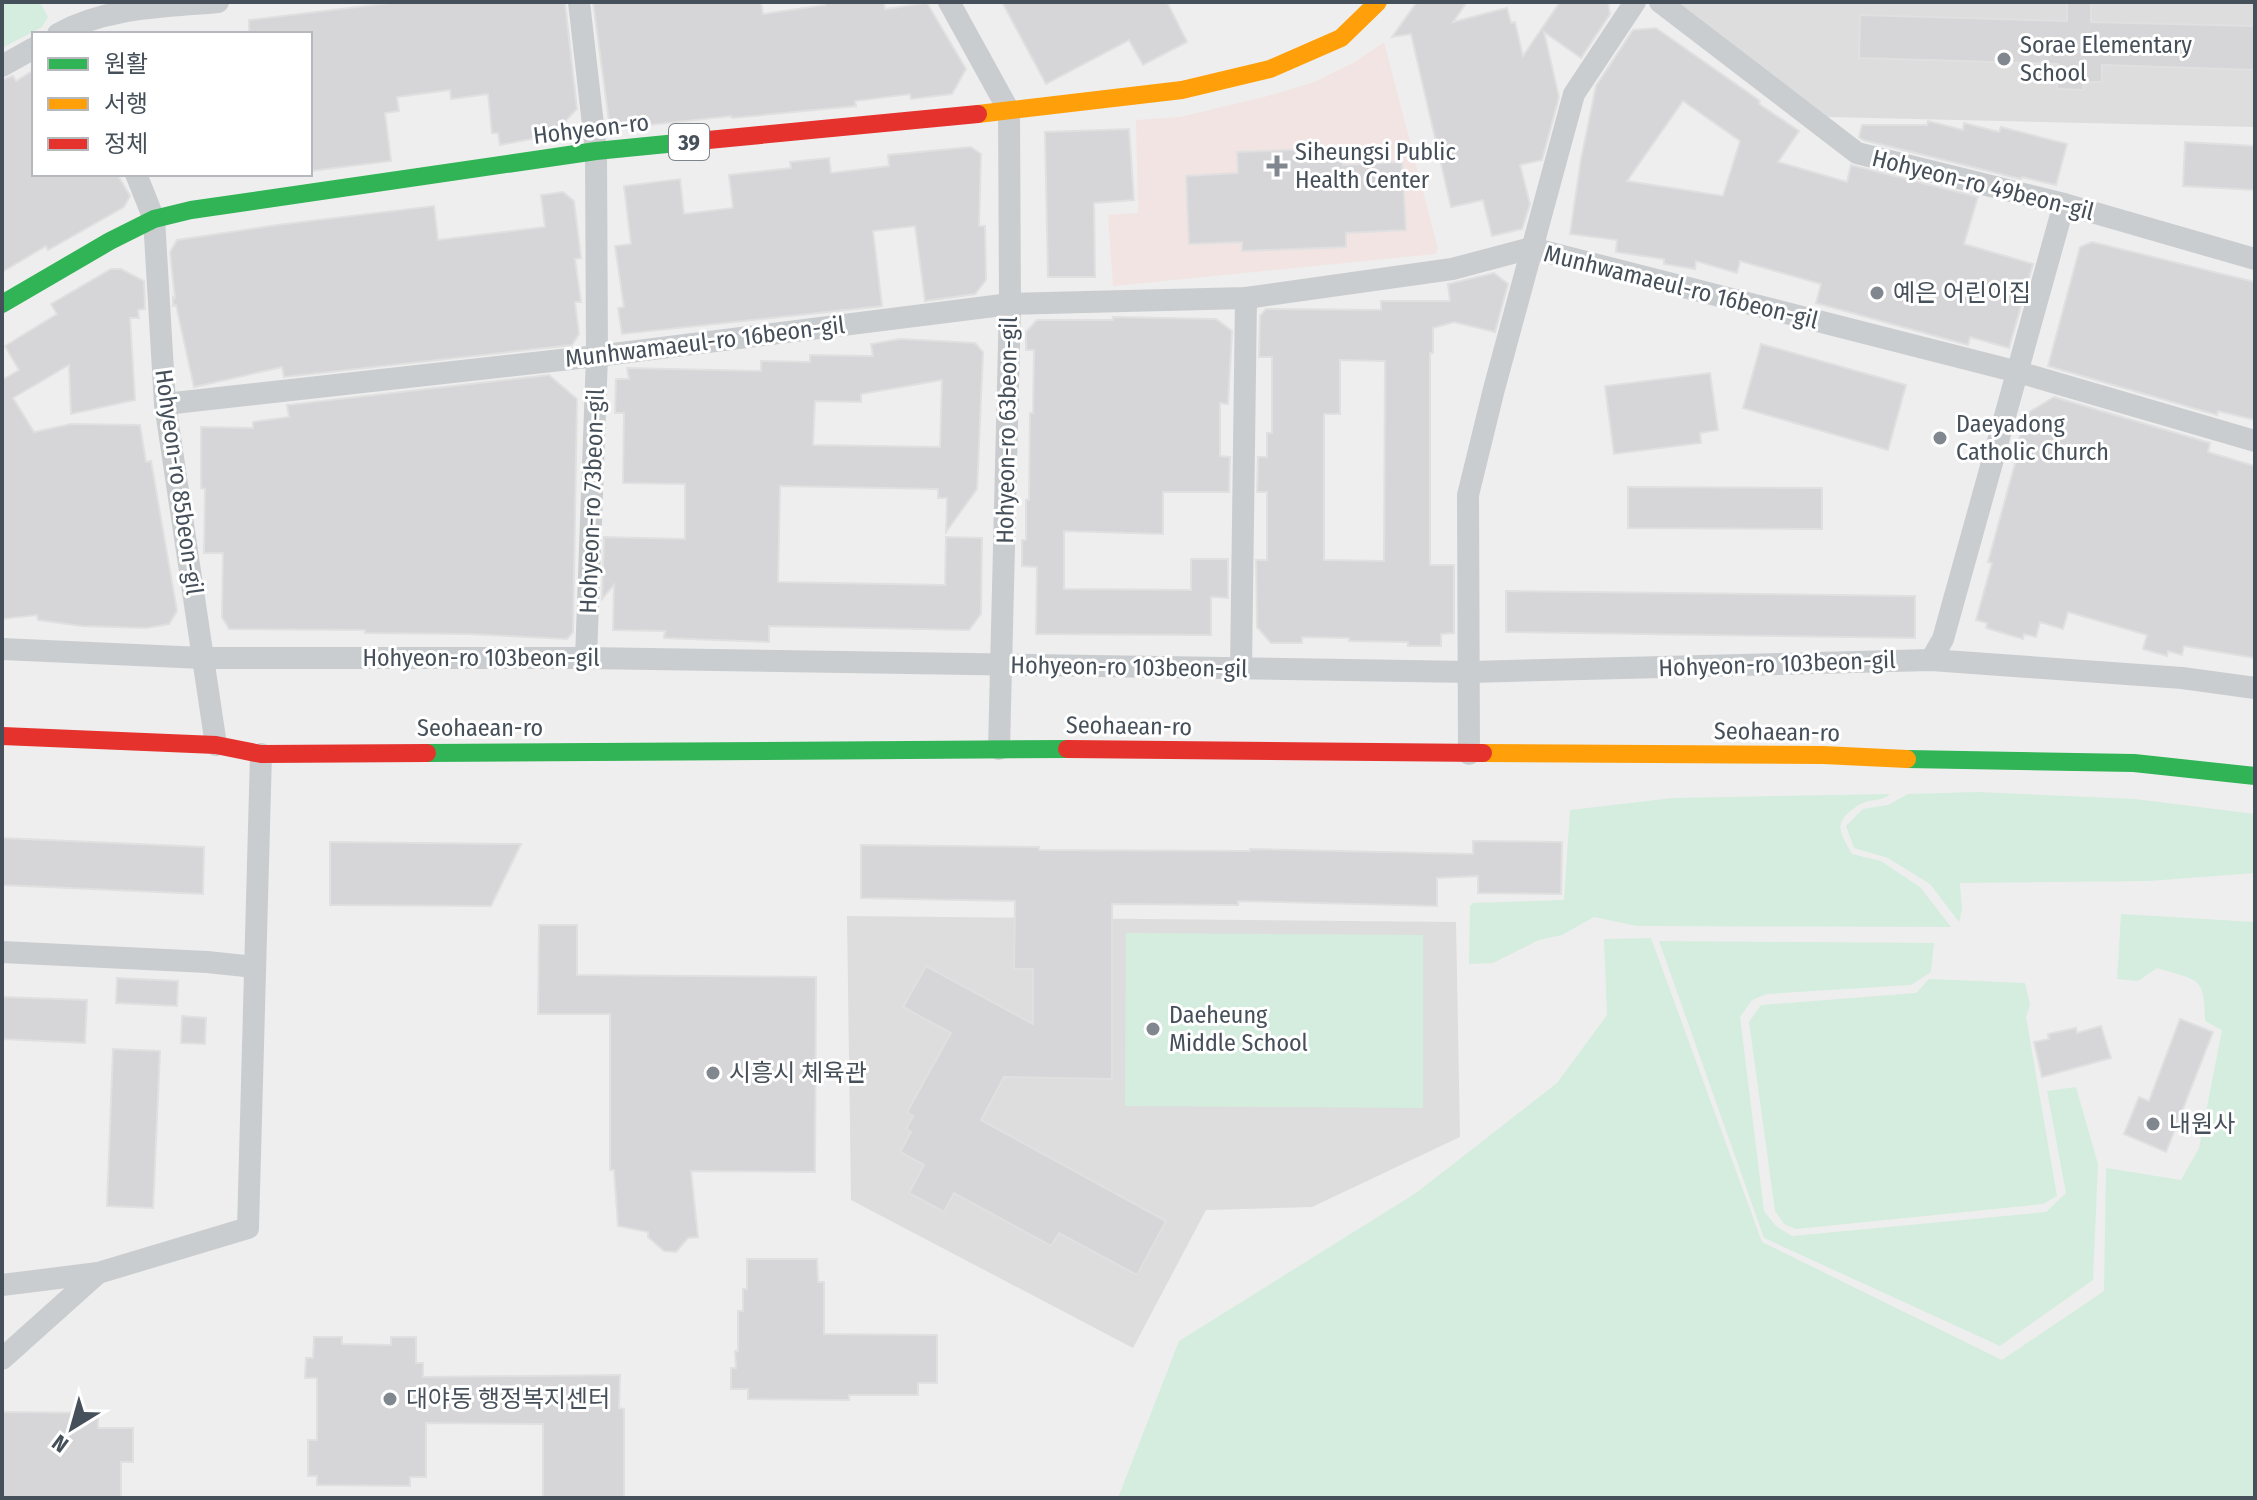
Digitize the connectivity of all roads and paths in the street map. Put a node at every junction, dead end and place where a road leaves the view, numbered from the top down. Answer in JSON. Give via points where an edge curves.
{"nodes":[{"id":1,"x":68,"y":2,"type":"edge"},
{"id":2,"x":218,"y":2,"type":"edge"},
{"id":3,"x":579,"y":2,"type":"edge"},
{"id":4,"x":949,"y":2,"type":"edge"},
{"id":5,"x":1378,"y":2,"type":"edge"},
{"id":6,"x":1635,"y":2,"type":"edge"},
{"id":7,"x":1660,"y":2,"type":"edge"},
{"id":8,"x":81,"y":28,"type":"edge"},
{"id":9,"x":32,"y":49,"type":"edge"},
{"id":10,"x":2,"y":66,"type":"edge"},
{"id":11,"x":1009,"y":111,"type":"junction"},
{"id":12,"x":596,"y":151,"type":"junction"},
{"id":13,"x":137,"y":176,"type":"edge"},
{"id":14,"x":2064,"y":204,"type":"junction"},
{"id":15,"x":154,"y":219,"type":"junction"},
{"id":16,"x":1531,"y":248,"type":"junction"},
{"id":17,"x":2255,"y":259,"type":"edge"},
{"id":18,"x":1246,"y":298,"type":"junction"},
{"id":19,"x":2,"y":304,"type":"edge"},
{"id":20,"x":1010,"y":304,"type":"junction"},
{"id":21,"x":597,"y":356,"type":"junction"},
{"id":22,"x":2018,"y":372,"type":"junction"},
{"id":23,"x":165,"y":404,"type":"junction"},
{"id":24,"x":2255,"y":441,"type":"edge"},
{"id":25,"x":2,"y":649,"type":"edge"},
{"id":26,"x":203,"y":658,"type":"junction"},
{"id":27,"x":586,"y":658,"type":"junction"},
{"id":28,"x":1931,"y":660,"type":"junction"},
{"id":29,"x":1002,"y":665,"type":"junction"},
{"id":30,"x":1241,"y":669,"type":"junction"},
{"id":31,"x":1470,"y":672,"type":"junction"},
{"id":32,"x":2255,"y":688,"type":"edge"},
{"id":33,"x":2,"y":736,"type":"edge"},
{"id":34,"x":216,"y":745,"type":"junction"},
{"id":35,"x":999,"y":749,"type":"junction"},
{"id":36,"x":261,"y":754,"type":"junction"},
{"id":37,"x":1469,"y":754,"type":"junction"},
{"id":38,"x":2255,"y":776,"type":"edge"},
{"id":39,"x":2,"y":952,"type":"edge"},
{"id":40,"x":255,"y":967,"type":"junction"},
{"id":41,"x":98,"y":1273,"type":"junction"},
{"id":42,"x":2,"y":1285,"type":"edge"},
{"id":43,"x":2,"y":1359,"type":"edge"}],
"edges":[{"from":1,"to":8,"type":"street"},
{"from":2,"to":8,"type":"street","via":[[122,11]]},
{"from":3,"to":12,"type":"street","name":"Hohyeon-ro 73beon-gil"},
{"from":4,"to":11,"type":"street"},
{"from":5,"to":11,"type":"main road","name":"Hohyeon-ro","number":"39","via":[[1341,38],[1270,69],[1182,90]]},
{"from":6,"to":16,"type":"street","via":[[1574,94]]},
{"from":7,"to":14,"type":"street","name":"Hohyeon-ro 49beon-gil","via":[[1857,153]]},
{"from":9,"to":10,"type":"street"},
{"from":11,"to":12,"type":"main road","name":"Hohyeon-ro","number":"39"},
{"from":11,"to":20,"type":"street","name":"Hohyeon-ro 63beon-gil"},
{"from":12,"to":15,"type":"main road","name":"Hohyeon-ro","number":"39"},
{"from":12,"to":21,"type":"street","name":"Hohyeon-ro 73beon-gil"},
{"from":13,"to":15,"type":"street","name":"Hohyeon-ro 85beon-gil"},
{"from":14,"to":17,"type":"street","name":"Hohyeon-ro 49beon-gil"},
{"from":14,"to":22,"type":"street"},
{"from":15,"to":19,"type":"main road","name":"Hohyeon-ro","number":"39"},
{"from":15,"to":23,"type":"street","name":"Hohyeon-ro 85beon-gil"},
{"from":16,"to":18,"type":"street","name":"Munhwamaeul-ro 16beon-gil","via":[[1452,269]]},
{"from":16,"to":22,"type":"street","name":"Munhwamaeul-ro 16beon-gil"},
{"from":16,"to":31,"type":"street","via":[[1468,495]]},
{"from":18,"to":20,"type":"street","name":"Munhwamaeul-ro 16beon-gil"},
{"from":18,"to":30,"type":"street"},
{"from":20,"to":21,"type":"street","name":"Munhwamaeul-ro 16beon-gil"},
{"from":20,"to":29,"type":"street","name":"Hohyeon-ro 63beon-gil"},
{"from":21,"to":23,"type":"street","name":"Munhwamaeul-ro 16beon-gil"},
{"from":21,"to":27,"type":"street","name":"Hohyeon-ro 73beon-gil"},
{"from":22,"to":24,"type":"street","name":"Munhwamaeul-ro 16beon-gil"},
{"from":22,"to":28,"type":"street","via":[[1943,639]]},
{"from":23,"to":26,"type":"street","name":"Hohyeon-ro 85beon-gil"},
{"from":25,"to":26,"type":"street","name":"Hohyeon-ro 103beon-gil"},
{"from":26,"to":27,"type":"street","name":"Hohyeon-ro 103beon-gil"},
{"from":26,"to":34,"type":"street","name":"Hohyeon-ro 85beon-gil"},
{"from":27,"to":29,"type":"street","name":"Hohyeon-ro 103beon-gil"},
{"from":28,"to":31,"type":"street","name":"Hohyeon-ro 103beon-gil"},
{"from":28,"to":32,"type":"street","name":"Hohyeon-ro 103beon-gil"},
{"from":29,"to":30,"type":"street","name":"Hohyeon-ro 103beon-gil"},
{"from":29,"to":35,"type":"street","name":"Hohyeon-ro 63beon-gil"},
{"from":30,"to":31,"type":"street","name":"Hohyeon-ro 103beon-gil"},
{"from":31,"to":37,"type":"street"},
{"from":33,"to":34,"type":"main road","name":"Seohaean-ro"},
{"from":34,"to":36,"type":"main road","name":"Seohaean-ro"},
{"from":35,"to":36,"type":"main road","name":"Seohaean-ro"},
{"from":35,"to":37,"type":"main road","name":"Seohaean-ro"},
{"from":36,"to":40,"type":"street"},
{"from":37,"to":38,"type":"main road","name":"Seohaean-ro","via":[[2134,763]]},
{"from":39,"to":40,"type":"street"},
{"from":40,"to":41,"type":"street","via":[[248,1228]]},
{"from":41,"to":42,"type":"street"},
{"from":41,"to":43,"type":"street"}]}
